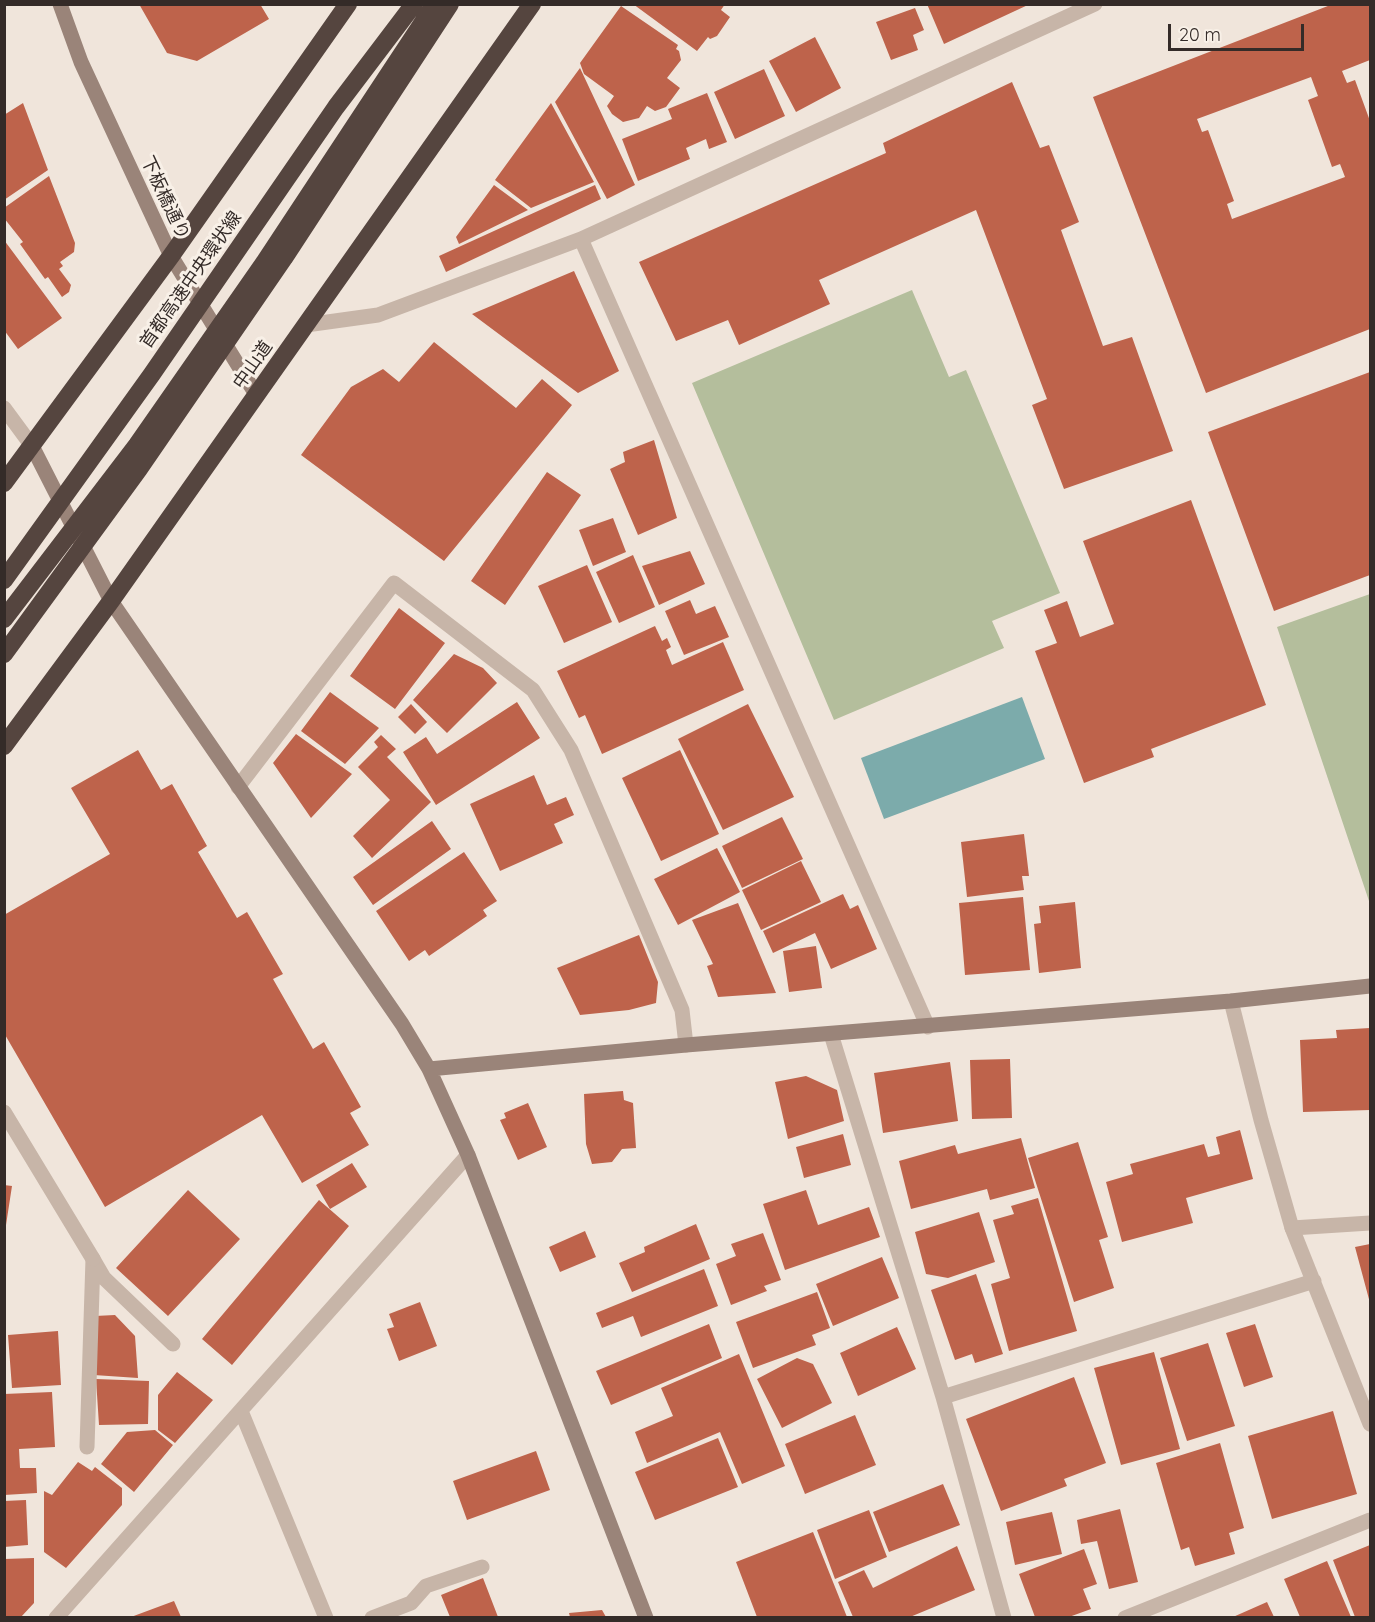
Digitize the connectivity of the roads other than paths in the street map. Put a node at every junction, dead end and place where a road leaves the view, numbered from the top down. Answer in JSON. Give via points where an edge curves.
{"nodes":[{"id":1,"x":60,"y":4,"type":"edge"},
{"id":2,"x":348,"y":4,"type":"edge"},
{"id":3,"x":406,"y":4,"type":"edge"},
{"id":4,"x":414,"y":4,"type":"edge"},
{"id":5,"x":435,"y":4,"type":"edge"},
{"id":6,"x":450,"y":4,"type":"edge"},
{"id":7,"x":532,"y":4,"type":"edge"},
{"id":8,"x":1095,"y":4,"type":"edge"},
{"id":9,"x":1068,"y":10,"type":"edge"},
{"id":10,"x":581,"y":239,"type":"junction"},
{"id":11,"x":171,"y":256,"type":"junction"},
{"id":12,"x":306,"y":325,"type":"junction"},
{"id":13,"x":257,"y":396,"type":"junction"},
{"id":14,"x":4,"y":408,"type":"edge"},
{"id":15,"x":32,"y":446,"type":"junction"},
{"id":16,"x":4,"y":483,"type":"edge"},
{"id":17,"x":4,"y":563,"type":"edge"},
{"id":18,"x":4,"y":580,"type":"edge"},
{"id":19,"x":111,"y":601,"type":"junction"},
{"id":20,"x":4,"y":619,"type":"edge"},
{"id":21,"x":4,"y":654,"type":"edge"},
{"id":22,"x":4,"y":746,"type":"edge"},
{"id":23,"x":238,"y":787,"type":"junction"},
{"id":24,"x":1371,"y":986,"type":"edge"},
{"id":25,"x":1231,"y":1001,"type":"junction"},
{"id":26,"x":928,"y":1026,"type":"junction"},
{"id":27,"x":831,"y":1034,"type":"junction"},
{"id":28,"x":686,"y":1045,"type":"junction"},
{"id":29,"x":429,"y":1069,"type":"junction"},
{"id":30,"x":4,"y":1112,"type":"edge"},
{"id":31,"x":468,"y":1155,"type":"junction"},
{"id":32,"x":1371,"y":1223,"type":"edge"},
{"id":33,"x":1292,"y":1228,"type":"junction"},
{"id":34,"x":93,"y":1259,"type":"junction"},
{"id":35,"x":1314,"y":1281,"type":"junction"},
{"id":36,"x":173,"y":1344,"type":"dead end"},
{"id":37,"x":943,"y":1397,"type":"junction"},
{"id":38,"x":241,"y":1411,"type":"junction"},
{"id":39,"x":1370,"y":1421,"type":"edge"},
{"id":40,"x":87,"y":1447,"type":"dead end"},
{"id":41,"x":1371,"y":1520,"type":"edge"},
{"id":42,"x":482,"y":1567,"type":"dead end"},
{"id":43,"x":56,"y":1617,"type":"edge"},
{"id":44,"x":326,"y":1617,"type":"edge"},
{"id":45,"x":372,"y":1617,"type":"edge"},
{"id":46,"x":646,"y":1617,"type":"edge"},
{"id":47,"x":1004,"y":1617,"type":"edge"},
{"id":48,"x":1125,"y":1617,"type":"edge"}],
"edges":[{"from":1,"to":11,"type":"street","name":"下板橋通り","via":[[81,62]]},
{"from":2,"to":11,"type":"highway"},
{"from":3,"to":17,"type":"highway","name":"首都高速中央環状線","bridge":true,"via":[[152,367]]},
{"from":4,"to":18,"type":"highway","name":"首都高速中央環状線","bridge":true,"via":[[336,107]]},
{"from":5,"to":20,"type":"highway","bridge":true,"via":[[137,445]]},
{"from":6,"to":21,"type":"highway","bridge":true,"via":[[284,258]]},
{"from":7,"to":12,"type":"highway","name":"中山道"},
{"from":8,"to":9,"type":"street"},
{"from":9,"to":10,"type":"street"},
{"from":10,"to":12,"type":"street","via":[[378,315]]},
{"from":10,"to":26,"type":"street"},
{"from":11,"to":13,"type":"street","name":"下板橋通り"},
{"from":11,"to":15,"type":"highway"},
{"from":12,"to":13,"type":"highway","name":"中山道"},
{"from":13,"to":19,"type":"highway","name":"中山道"},
{"from":14,"to":15,"type":"street"},
{"from":15,"to":16,"type":"highway"},
{"from":15,"to":19,"type":"street"},
{"from":19,"to":22,"type":"highway","name":"中山道"},
{"from":19,"to":23,"type":"street"},
{"from":23,"to":28,"type":"street","via":[[394,583],[533,690],[571,750],[682,1010]]},
{"from":23,"to":29,"type":"street"},
{"from":24,"to":25,"type":"street"},
{"from":25,"to":26,"type":"street"},
{"from":25,"to":33,"type":"street"},
{"from":26,"to":27,"type":"street"},
{"from":27,"to":28,"type":"street"},
{"from":27,"to":37,"type":"street"},
{"from":28,"to":29,"type":"street"},
{"from":29,"to":31,"type":"street"},
{"from":30,"to":34,"type":"street"},
{"from":31,"to":38,"type":"street"},
{"from":31,"to":46,"type":"street"},
{"from":32,"to":33,"type":"street"},
{"from":33,"to":35,"type":"street"},
{"from":34,"to":36,"type":"street","via":[[104,1278]]},
{"from":34,"to":40,"type":"street"},
{"from":35,"to":37,"type":"street"},
{"from":35,"to":39,"type":"street"},
{"from":37,"to":47,"type":"street"},
{"from":38,"to":43,"type":"street"},
{"from":38,"to":44,"type":"street"},
{"from":41,"to":48,"type":"street"},
{"from":42,"to":45,"type":"street","via":[[426,1586],[411,1603]]}]}
